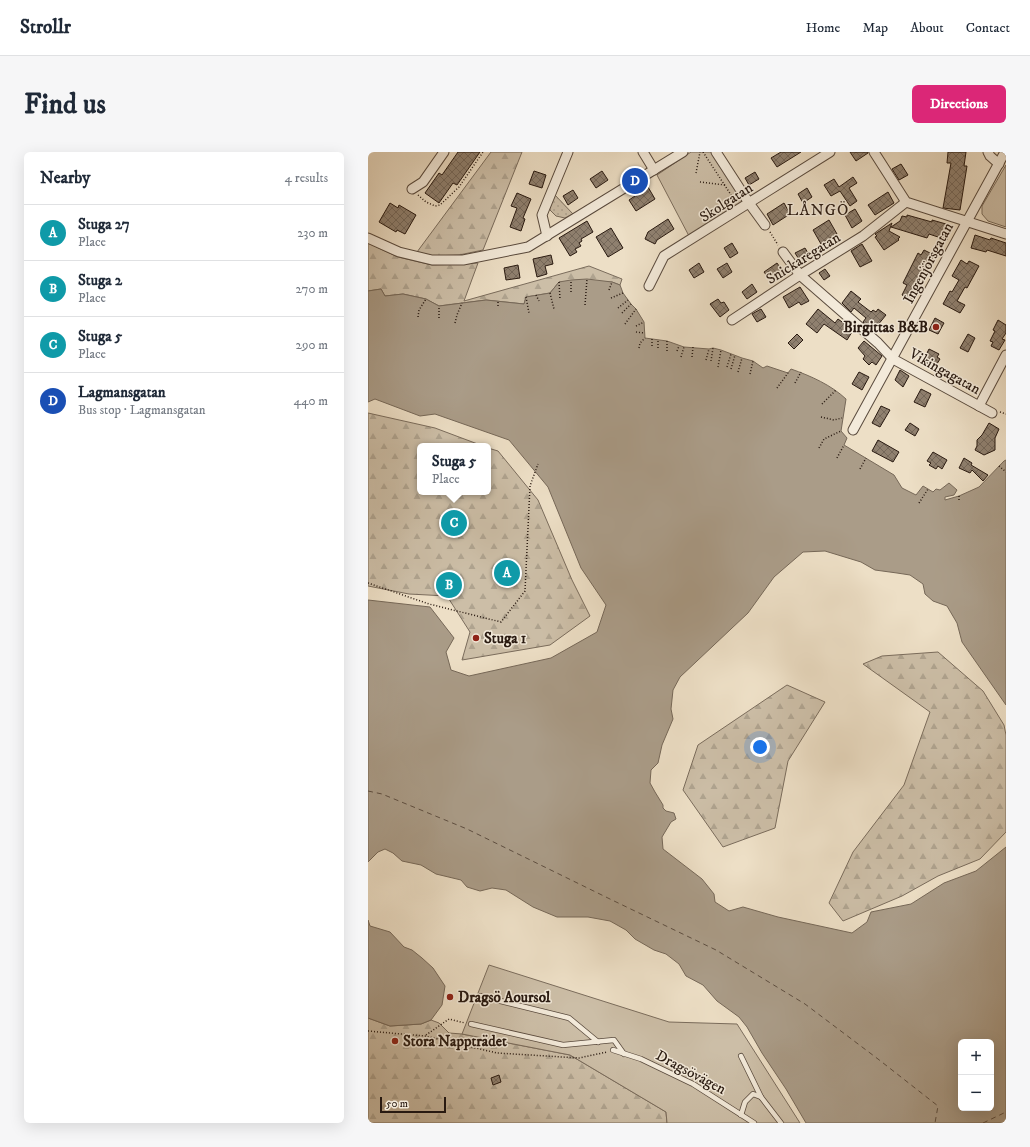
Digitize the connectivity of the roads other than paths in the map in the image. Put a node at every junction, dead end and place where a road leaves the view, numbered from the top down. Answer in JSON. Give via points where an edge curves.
{"nodes":[{"id":1,"x":444,"y":152,"type":"edge"},
{"id":2,"x":568,"y":152,"type":"edge"},
{"id":3,"x":643,"y":152,"type":"edge"},
{"id":4,"x":682,"y":152,"type":"edge"},
{"id":5,"x":716,"y":152,"type":"edge"},
{"id":6,"x":830,"y":152,"type":"edge"},
{"id":7,"x":874,"y":152,"type":"edge"},
{"id":8,"x":988,"y":152,"type":"edge"},
{"id":9,"x":1005,"y":152,"type":"edge"},
{"id":10,"x":999,"y":164,"type":"junction"},
{"id":11,"x":654,"y":170,"type":"junction"},
{"id":12,"x":412,"y":189,"type":"road end"},
{"id":13,"x":906,"y":202,"type":"junction"},
{"id":14,"x":749,"y":203,"type":"junction"},
{"id":15,"x":967,"y":221,"type":"junction"},
{"id":16,"x":765,"y":225,"type":"road end"},
{"id":17,"x":1006,"y":234,"type":"edge"},
{"id":18,"x":547,"y":236,"type":"junction"},
{"id":19,"x":368,"y":238,"type":"edge"},
{"id":20,"x":783,"y":252,"type":"road end"},
{"id":21,"x":800,"y":275,"type":"junction"},
{"id":22,"x":649,"y":286,"type":"dead end"},
{"id":23,"x":732,"y":320,"type":"dead end"},
{"id":24,"x":1006,"y":355,"type":"edge"},
{"id":25,"x":893,"y":359,"type":"junction"},
{"id":26,"x":979,"y":406,"type":"junction"},
{"id":27,"x":992,"y":413,"type":"dead end"},
{"id":28,"x":853,"y":430,"type":"dead end"},
{"id":29,"x":480,"y":996,"type":"dead end"},
{"id":30,"x":471,"y":1024,"type":"road end"},
{"id":31,"x":598,"y":1042,"type":"junction"},
{"id":32,"x":613,"y":1050,"type":"road end"},
{"id":33,"x":624,"y":1054,"type":"junction"},
{"id":34,"x":741,"y":1056,"type":"dead end"},
{"id":35,"x":761,"y":1097,"type":"junction"},
{"id":36,"x":741,"y":1114,"type":"junction"},
{"id":37,"x":754,"y":1123,"type":"edge"},
{"id":38,"x":781,"y":1123,"type":"edge"}],
"edges":[{"from":1,"to":12,"type":"street","via":[[423,182]]},
{"from":2,"to":18,"type":"street","via":[[542,215]]},
{"from":3,"to":11,"type":"street"},
{"from":4,"to":11,"type":"street"},
{"from":5,"to":14,"type":"street"},
{"from":6,"to":14,"type":"street","name":"Skolgatan"},
{"from":7,"to":13,"type":"street"},
{"from":8,"to":10,"type":"street"},
{"from":9,"to":10,"type":"street","name":"Ingenjörsgatan"},
{"from":10,"to":15,"type":"street","name":"Ingenjörsgatan"},
{"from":11,"to":18,"type":"street"},
{"from":13,"to":15,"type":"street"},
{"from":13,"to":21,"type":"street","name":"Snickaregatan","via":[[863,236]]},
{"from":14,"to":16,"type":"street"},
{"from":14,"to":22,"type":"street","name":"Skolgatan","via":[[664,256]]},
{"from":15,"to":17,"type":"street"},
{"from":15,"to":25,"type":"street","name":"Ingenjörsgatan"},
{"from":18,"to":19,"type":"street","via":[[528,247],[463,260],[432,260],[398,252]]},
{"from":20,"to":21,"type":"street","name":"Vikingagatan"},
{"from":21,"to":23,"type":"street","name":"Snickaregatan"},
{"from":21,"to":25,"type":"street","name":"Vikingagatan"},
{"from":24,"to":26,"type":"street"},
{"from":25,"to":26,"type":"street","name":"Vikingagatan"},
{"from":25,"to":28,"type":"street","name":"Ingenjörsgatan"},
{"from":26,"to":27,"type":"street","name":"Vikingagatan"},
{"from":29,"to":31,"type":"lane","via":[[569,1018]]},
{"from":30,"to":31,"type":"lane","via":[[563,1045]]},
{"from":31,"to":33,"type":"lane","via":[[614,1040]]},
{"from":32,"to":33,"type":"lane","name":"Dragsövägen"},
{"from":33,"to":36,"type":"lane","name":"Dragsövägen","via":[[642,1059],[694,1084]]},
{"from":34,"to":35,"type":"lane"},
{"from":35,"to":36,"type":"lane","via":[[753,1094],[745,1102]]},
{"from":35,"to":38,"type":"lane"},
{"from":36,"to":37,"type":"lane","name":"Dragsövägen"}]}
